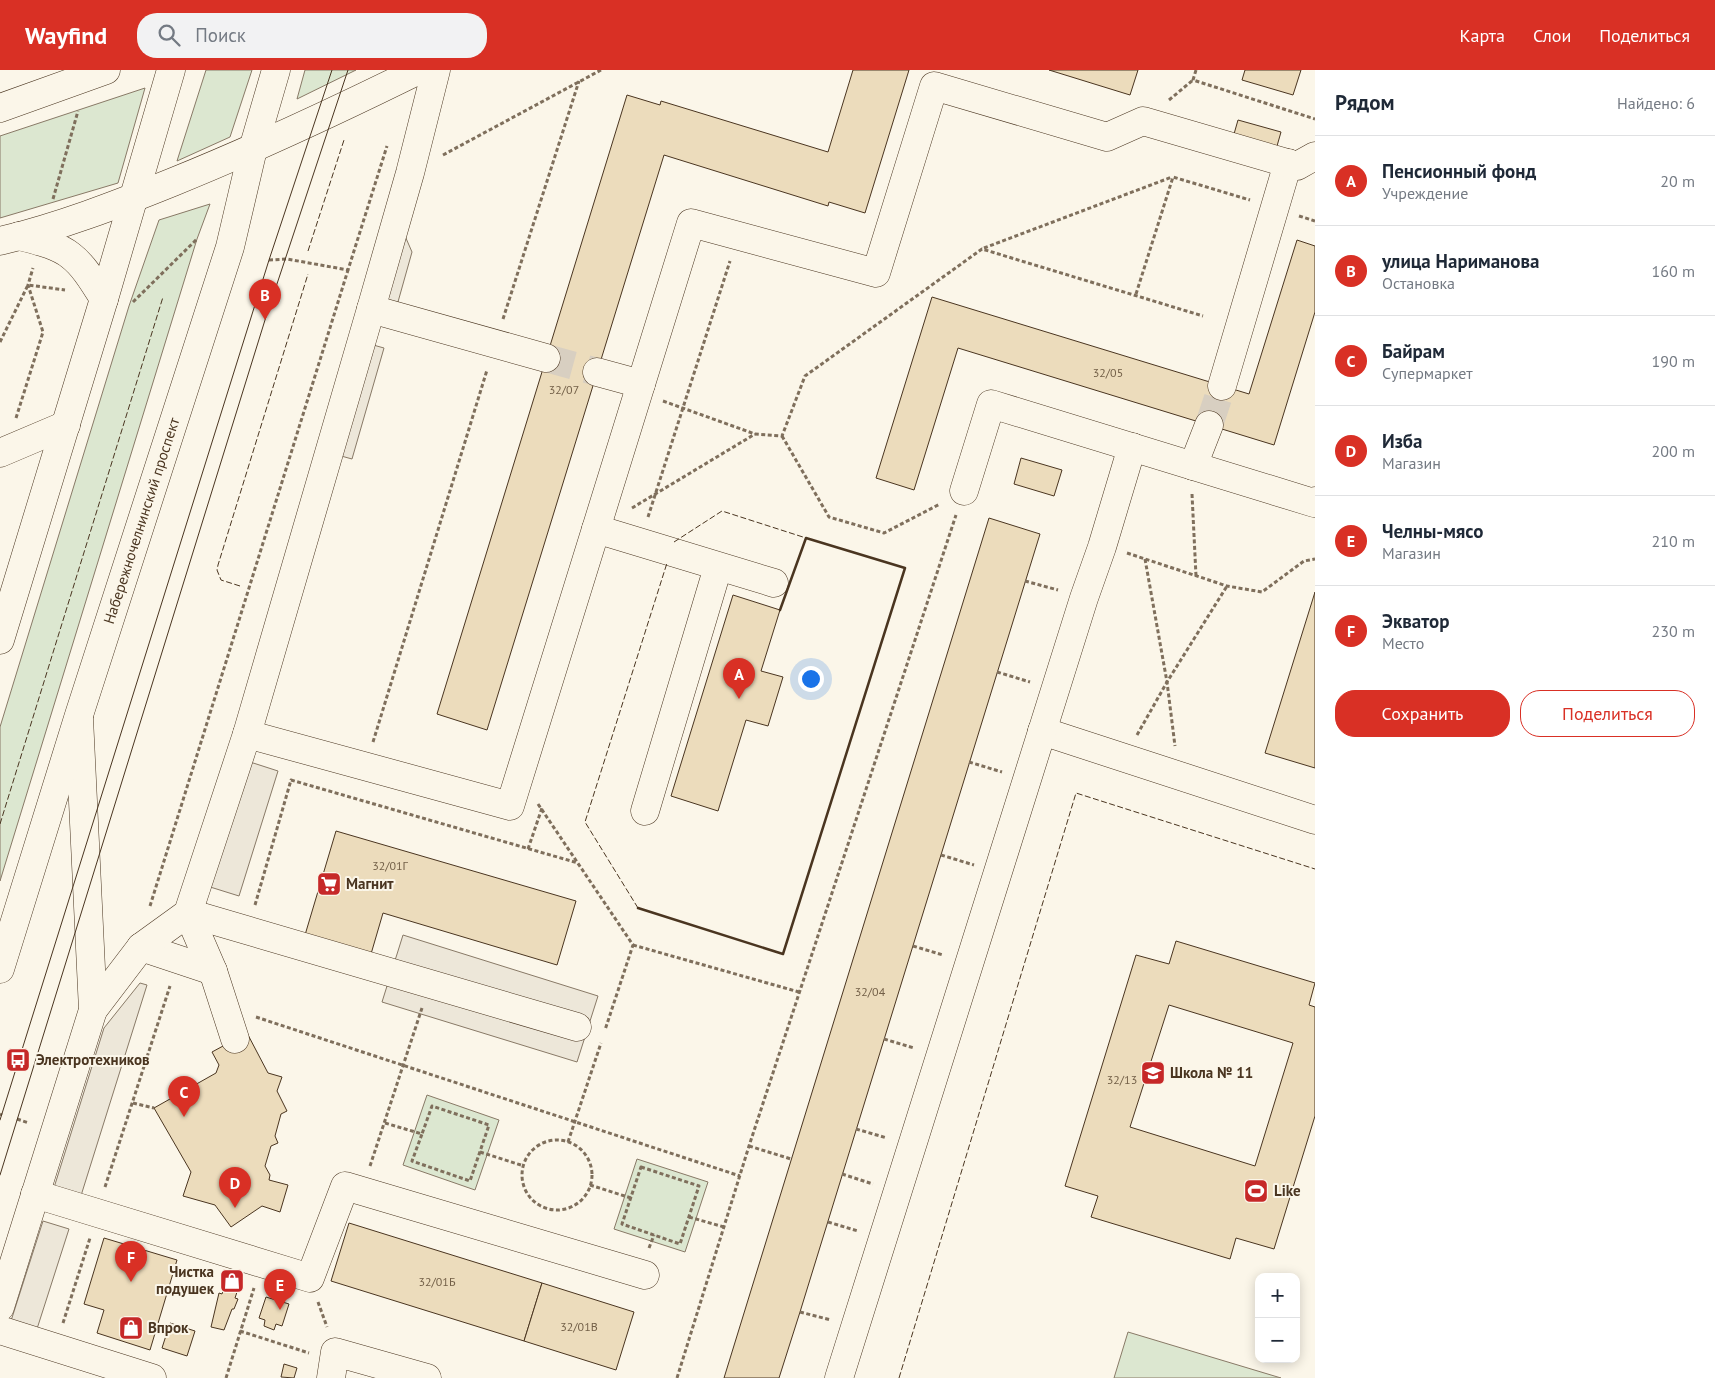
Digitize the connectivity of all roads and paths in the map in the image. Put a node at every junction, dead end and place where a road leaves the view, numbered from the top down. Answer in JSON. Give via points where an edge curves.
{"nodes":[{"id":1,"x":106,"y":70,"type":"edge"},
{"id":2,"x":171,"y":70,"type":"edge"},
{"id":3,"x":276,"y":70,"type":"edge"},
{"id":4,"x":419,"y":70,"type":"edge"},
{"id":5,"x":436,"y":70,"type":"edge"},
{"id":6,"x":601,"y":70,"type":"edge"},
{"id":7,"x":1196,"y":70,"type":"edge"},
{"id":8,"x":579,"y":81,"type":"junction"},
{"id":9,"x":0,"y":108,"type":"edge"},
{"id":10,"x":78,"y":111,"type":"dead end"},
{"id":11,"x":1315,"y":119,"type":"edge"},
{"id":12,"x":389,"y":138,"type":"dead end"},
{"id":13,"x":253,"y":149,"type":"junction"},
{"id":14,"x":1315,"y":156,"type":"edge"},
{"id":15,"x":1288,"y":163,"type":"junction"},
{"id":16,"x":410,"y":173,"type":"junction"},
{"id":17,"x":1173,"y":177,"type":"junction"},
{"id":18,"x":372,"y":193,"type":"junction"},
{"id":19,"x":133,"y":198,"type":"junction"},
{"id":20,"x":51,"y":204,"type":"dead end"},
{"id":21,"x":1275,"y":208,"type":"junction"},
{"id":22,"x":1315,"y":221,"type":"edge"},
{"id":23,"x":737,"y":237,"type":"junction"},
{"id":24,"x":10,"y":239,"type":"edge"},
{"id":25,"x":198,"y":239,"type":"dead end"},
{"id":26,"x":982,"y":249,"type":"junction"},
{"id":27,"x":269,"y":260,"type":"dead end"},
{"id":28,"x":35,"y":262,"type":"dead end"},
{"id":29,"x":348,"y":270,"type":"junction"},
{"id":30,"x":28,"y":284,"type":"junction"},
{"id":31,"x":66,"y":290,"type":"dead end"},
{"id":32,"x":1136,"y":294,"type":"junction"},
{"id":33,"x":117,"y":303,"type":"junction"},
{"id":34,"x":372,"y":309,"type":"junction"},
{"id":35,"x":1203,"y":316,"type":"dead end"},
{"id":36,"x":0,"y":342,"type":"edge"},
{"id":37,"x":495,"y":344,"type":"junction"},
{"id":38,"x":546,"y":358,"type":"tunnel mouth"},
{"id":39,"x":597,"y":372,"type":"tunnel mouth"},
{"id":40,"x":1222,"y":386,"type":"tunnel mouth"},
{"id":41,"x":639,"y":388,"type":"junction"},
{"id":42,"x":684,"y":409,"type":"junction"},
{"id":43,"x":66,"y":425,"type":"junction"},
{"id":44,"x":1209,"y":425,"type":"tunnel mouth"},
{"id":45,"x":755,"y":434,"type":"junction"},
{"id":46,"x":782,"y":436,"type":"junction"},
{"id":47,"x":1132,"y":447,"type":"junction"},
{"id":48,"x":3,"y":452,"type":"edge"},
{"id":49,"x":1193,"y":466,"type":"junction"},
{"id":50,"x":964,"y":491,"type":"junction"},
{"id":51,"x":656,"y":493,"type":"junction"},
{"id":52,"x":1315,"y":501,"type":"edge"},
{"id":53,"x":596,"y":529,"type":"junction"},
{"id":54,"x":639,"y":544,"type":"junction"},
{"id":55,"x":1102,"y":547,"type":"junction"},
{"id":56,"x":1146,"y":559,"type":"junction"},
{"id":57,"x":1315,"y":559,"type":"edge"},
{"id":58,"x":718,"y":566,"type":"junction"},
{"id":59,"x":1196,"y":576,"type":"junction"},
{"id":60,"x":1025,"y":581,"type":"dead end"},
{"id":61,"x":774,"y":583,"type":"dead end"},
{"id":62,"x":1227,"y":586,"type":"junction"},
{"id":63,"x":1084,"y":598,"type":"junction"},
{"id":64,"x":0,"y":640,"type":"edge"},
{"id":65,"x":997,"y":672,"type":"dead end"},
{"id":66,"x":1167,"y":682,"type":"junction"},
{"id":67,"x":1055,"y":689,"type":"junction"},
{"id":68,"x":79,"y":715,"type":"junction"},
{"id":69,"x":1042,"y":731,"type":"junction"},
{"id":70,"x":247,"y":734,"type":"junction"},
{"id":71,"x":1124,"y":758,"type":"junction"},
{"id":72,"x":969,"y":762,"type":"dead end"},
{"id":73,"x":366,"y":766,"type":"junction"},
{"id":74,"x":519,"y":775,"type":"junction"},
{"id":75,"x":1179,"y":776,"type":"junction"},
{"id":76,"x":1027,"y":779,"type":"junction"},
{"id":77,"x":542,"y":808,"type":"junction"},
{"id":78,"x":645,"y":811,"type":"dead end"},
{"id":79,"x":1315,"y":820,"type":"edge"},
{"id":80,"x":528,"y":849,"type":"junction"},
{"id":81,"x":940,"y":855,"type":"dead end"},
{"id":82,"x":578,"y":863,"type":"junction"},
{"id":83,"x":998,"y":872,"type":"junction"},
{"id":84,"x":150,"y":908,"type":"dead end"},
{"id":85,"x":188,"y":913,"type":"junction"},
{"id":86,"x":248,"y":930,"type":"junction"},
{"id":87,"x":633,"y":945,"type":"junction"},
{"id":88,"x":913,"y":946,"type":"dead end"},
{"id":89,"x":141,"y":947,"type":"junction"},
{"id":90,"x":178,"y":960,"type":"junction"},
{"id":91,"x":969,"y":963,"type":"junction"},
{"id":92,"x":0,"y":969,"type":"edge"},
{"id":93,"x":213,"y":970,"type":"junction"},
{"id":94,"x":429,"y":984,"type":"junction"},
{"id":95,"x":799,"y":992,"type":"junction"},
{"id":96,"x":225,"y":1007,"type":"junction"},
{"id":97,"x":93,"y":1010,"type":"junction"},
{"id":98,"x":577,"y":1027,"type":"dead end"},
{"id":99,"x":236,"y":1039,"type":"dead end"},
{"id":100,"x":403,"y":1065,"type":"junction"},
{"id":101,"x":133,"y":1103,"type":"junction"},
{"id":102,"x":154,"y":1108,"type":"dead end"},
{"id":103,"x":385,"y":1122,"type":"junction"},
{"id":104,"x":574,"y":1124,"type":"junction"},
{"id":105,"x":422,"y":1134,"type":"junction"},
{"id":106,"x":568,"y":1142,"type":"junction"},
{"id":107,"x":749,"y":1146,"type":"junction"},
{"id":108,"x":480,"y":1152,"type":"junction"},
{"id":109,"x":791,"y":1159,"type":"dead end"},
{"id":110,"x":524,"y":1166,"type":"junction"},
{"id":111,"x":740,"y":1176,"type":"junction"},
{"id":112,"x":590,"y":1185,"type":"junction"},
{"id":113,"x":362,"y":1191,"type":"junction"},
{"id":114,"x":34,"y":1194,"type":"junction"},
{"id":115,"x":631,"y":1198,"type":"junction"},
{"id":116,"x":97,"y":1213,"type":"junction"},
{"id":117,"x":689,"y":1217,"type":"junction"},
{"id":118,"x":724,"y":1227,"type":"junction"},
{"id":119,"x":262,"y":1263,"type":"junction"},
{"id":120,"x":645,"y":1275,"type":"dead end"},
{"id":121,"x":310,"y":1278,"type":"junction"},
{"id":122,"x":0,"y":1307,"type":"edge"},
{"id":123,"x":0,"y":1330,"type":"edge"},
{"id":124,"x":240,"y":1331,"type":"junction"},
{"id":125,"x":54,"y":1348,"type":"junction"},
{"id":126,"x":334,"y":1364,"type":"edge"},
{"id":127,"x":152,"y":1378,"type":"edge"},
{"id":128,"x":226,"y":1378,"type":"edge"},
{"id":129,"x":427,"y":1378,"type":"edge"},
{"id":130,"x":677,"y":1378,"type":"edge"},
{"id":131,"x":838,"y":1378,"type":"edge"}],
"edges":[{"from":1,"to":9,"type":"main road"},
{"from":2,"to":19,"type":"main road"},
{"from":3,"to":13,"type":"main road","name":"Набережночелнинский проспект"},
{"from":4,"to":13,"type":"main road"},
{"from":5,"to":16,"type":"main road"},
{"from":6,"to":8,"type":"path"},
{"from":7,"to":11,"type":"path","via":[[1193,80]]},
{"from":8,"to":16,"type":"path"},
{"from":8,"to":37,"type":"path"},
{"from":10,"to":20,"type":"path"},
{"from":12,"to":18,"type":"path"},
{"from":13,"to":19,"type":"main road"},
{"from":13,"to":68,"type":"main road","name":"Набережночелнинский проспект","via":[[230,247]]},
{"from":14,"to":15,"type":"main road","via":[[1297,166]]},
{"from":15,"to":21,"type":"main road"},
{"from":15,"to":23,"type":"main road","via":[[1143,121],[1107,137],[934,86],[876,273]]},
{"from":16,"to":18,"type":"path"},
{"from":16,"to":34,"type":"main road"},
{"from":17,"to":21,"type":"path"},
{"from":17,"to":26,"type":"path"},
{"from":17,"to":32,"type":"path"},
{"from":18,"to":29,"type":"path"},
{"from":19,"to":24,"type":"main road"},
{"from":19,"to":33,"type":"main road"},
{"from":21,"to":22,"type":"path"},
{"from":21,"to":40,"type":"main road"},
{"from":23,"to":41,"type":"main road","via":[[691,223]]},
{"from":23,"to":42,"type":"path"},
{"from":24,"to":33,"type":"main road","via":[[66,250]]},
{"from":25,"to":33,"type":"path"},
{"from":26,"to":32,"type":"path"},
{"from":26,"to":46,"type":"path","via":[[805,376]]},
{"from":27,"to":29,"type":"path","via":[[287,259]]},
{"from":28,"to":30,"type":"path"},
{"from":29,"to":84,"type":"path"},
{"from":30,"to":31,"type":"path"},
{"from":30,"to":36,"type":"path"},
{"from":30,"to":48,"type":"path","via":[[43,332]]},
{"from":32,"to":35,"type":"path"},
{"from":33,"to":43,"type":"main road"},
{"from":34,"to":37,"type":"main road"},
{"from":34,"to":70,"type":"main road"},
{"from":37,"to":38,"type":"main road"},
{"from":37,"to":73,"type":"path"},
{"from":39,"to":41,"type":"main road"},
{"from":41,"to":42,"type":"path"},
{"from":41,"to":53,"type":"main road"},
{"from":42,"to":45,"type":"path"},
{"from":42,"to":51,"type":"path"},
{"from":43,"to":48,"type":"main road"},
{"from":43,"to":64,"type":"main road"},
{"from":44,"to":49,"type":"main road"},
{"from":45,"to":46,"type":"path"},
{"from":45,"to":51,"type":"path"},
{"from":46,"to":50,"type":"path","via":[[829,517],[884,533]]},
{"from":47,"to":49,"type":"main road"},
{"from":47,"to":50,"type":"main road","via":[[991,404]]},
{"from":47,"to":55,"type":"main road"},
{"from":49,"to":52,"type":"main road"},
{"from":49,"to":59,"type":"path"},
{"from":50,"to":95,"type":"path"},
{"from":51,"to":53,"type":"path"},
{"from":51,"to":54,"type":"path"},
{"from":53,"to":54,"type":"main road"},
{"from":53,"to":74,"type":"main road"},
{"from":54,"to":58,"type":"main road"},
{"from":55,"to":56,"type":"path"},
{"from":55,"to":63,"type":"main road"},
{"from":56,"to":59,"type":"path"},
{"from":56,"to":66,"type":"path"},
{"from":57,"to":62,"type":"path","via":[[1304,561],[1262,592]]},
{"from":58,"to":61,"type":"main road"},
{"from":58,"to":78,"type":"main road"},
{"from":59,"to":62,"type":"path"},
{"from":60,"to":63,"type":"path"},
{"from":62,"to":66,"type":"path"},
{"from":63,"to":67,"type":"main road"},
{"from":65,"to":67,"type":"path"},
{"from":66,"to":71,"type":"path"},
{"from":66,"to":75,"type":"path"},
{"from":67,"to":69,"type":"main road"},
{"from":68,"to":92,"type":"main road","name":"Набережночелнинский проспект"},
{"from":68,"to":97,"type":"main road"},
{"from":69,"to":71,"type":"main road"},
{"from":69,"to":76,"type":"main road"},
{"from":70,"to":73,"type":"main road"},
{"from":70,"to":85,"type":"main road"},
{"from":71,"to":75,"type":"main road"},
{"from":72,"to":76,"type":"path"},
{"from":73,"to":74,"type":"main road","via":[[510,806]]},
{"from":74,"to":77,"type":"path"},
{"from":75,"to":79,"type":"main road"},
{"from":76,"to":83,"type":"main road"},
{"from":77,"to":80,"type":"path"},
{"from":77,"to":82,"type":"path"},
{"from":80,"to":82,"type":"path"},
{"from":80,"to":86,"type":"path","via":[[291,780]]},
{"from":81,"to":83,"type":"path"},
{"from":82,"to":87,"type":"path"},
{"from":83,"to":91,"type":"main road"},
{"from":85,"to":86,"type":"main road"},
{"from":85,"to":89,"type":"main road"},
{"from":85,"to":93,"type":"main road"},
{"from":86,"to":94,"type":"main road"},
{"from":87,"to":95,"type":"path"},
{"from":87,"to":104,"type":"path"},
{"from":88,"to":91,"type":"path"},
{"from":89,"to":90,"type":"main road"},
{"from":89,"to":97,"type":"main road"},
{"from":90,"to":93,"type":"main road"},
{"from":90,"to":101,"type":"path"},
{"from":91,"to":131,"type":"main road"},
{"from":93,"to":96,"type":"main road"},
{"from":94,"to":98,"type":"main road"},
{"from":94,"to":100,"type":"path"},
{"from":95,"to":107,"type":"path"},
{"from":96,"to":99,"type":"main road"},
{"from":96,"to":100,"type":"path"},
{"from":97,"to":114,"type":"main road"},
{"from":100,"to":103,"type":"path"},
{"from":100,"to":104,"type":"path"},
{"from":101,"to":102,"type":"path"},
{"from":101,"to":116,"type":"path"},
{"from":103,"to":105,"type":"path"},
{"from":103,"to":113,"type":"path"},
{"from":104,"to":106,"type":"path"},
{"from":104,"to":111,"type":"path"},
{"from":105,"to":108,"type":"path","via":[[432,1106],[490,1125]]},
{"from":105,"to":108,"type":"path","via":[[412,1161],[470,1181]]},
{"from":106,"to":110,"type":"path","via":[[550,1140],[539,1144],[530,1152]]},
{"from":106,"to":112,"type":"path","via":[[582,1150],[589,1160],[592,1171]]},
{"from":107,"to":109,"type":"path"},
{"from":107,"to":111,"type":"path"},
{"from":108,"to":110,"type":"path"},
{"from":110,"to":112,"type":"path","via":[[523,1184],[528,1194],[546,1208],[558,1210],[569,1207],[583,1198]]},
{"from":111,"to":118,"type":"path"},
{"from":112,"to":115,"type":"path"},
{"from":113,"to":120,"type":"main road"},
{"from":113,"to":121,"type":"main road","via":[[345,1186]]},
{"from":114,"to":116,"type":"main road"},
{"from":114,"to":122,"type":"main road"},
{"from":115,"to":117,"type":"path","via":[[622,1224],[680,1244]]},
{"from":115,"to":117,"type":"path","via":[[641,1167],[699,1186]]},
{"from":116,"to":119,"type":"main road"},
{"from":116,"to":125,"type":"path"},
{"from":117,"to":118,"type":"path"},
{"from":118,"to":130,"type":"path"},
{"from":119,"to":121,"type":"main road"},
{"from":119,"to":124,"type":"path"},
{"from":121,"to":126,"type":"path"},
{"from":123,"to":125,"type":"main road"},
{"from":124,"to":126,"type":"path"},
{"from":124,"to":128,"type":"path"},
{"from":125,"to":127,"type":"main road"},
{"from":126,"to":129,"type":"main road"}]}
